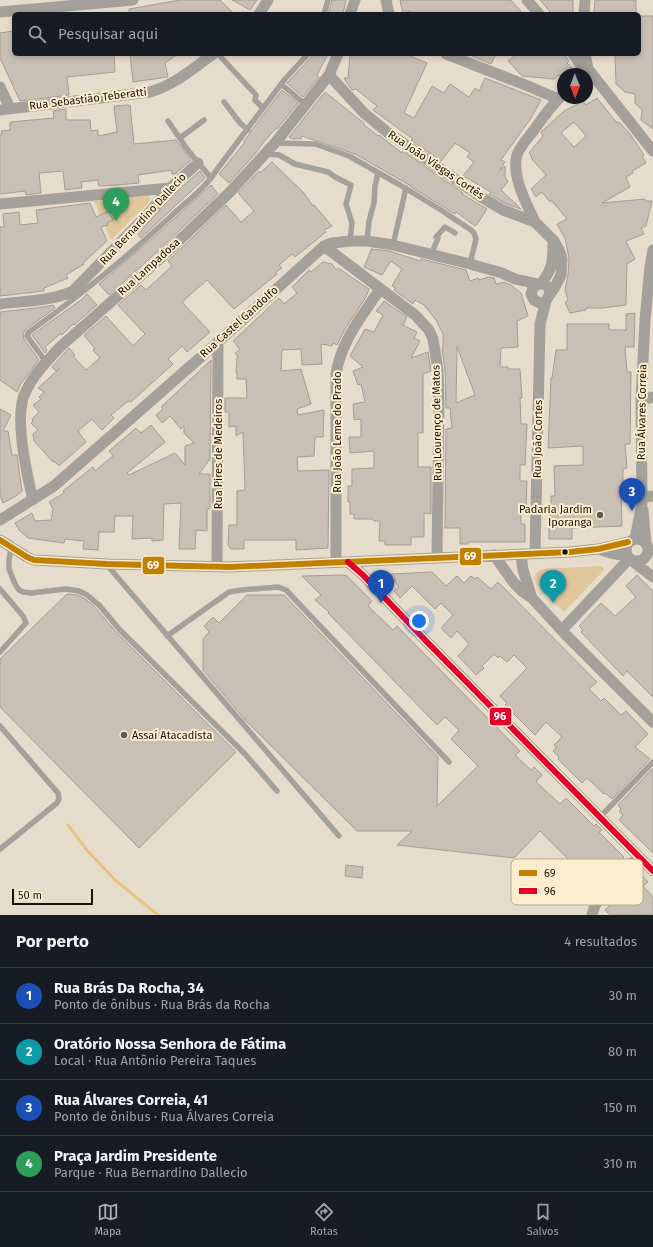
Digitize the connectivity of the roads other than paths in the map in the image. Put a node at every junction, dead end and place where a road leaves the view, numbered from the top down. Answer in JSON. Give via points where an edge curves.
{"nodes":[{"id":1,"x":133,"y":0,"type":"edge"},
{"id":2,"x":268,"y":0,"type":"edge"},
{"id":3,"x":328,"y":0,"type":"edge"},
{"id":4,"x":355,"y":0,"type":"edge"},
{"id":5,"x":386,"y":0,"type":"edge"},
{"id":6,"x":527,"y":0,"type":"edge"},
{"id":7,"x":585,"y":0,"type":"edge"},
{"id":8,"x":0,"y":12,"type":"edge"},
{"id":9,"x":260,"y":12,"type":"edge"},
{"id":10,"x":325,"y":12,"type":"edge"},
{"id":11,"x":351,"y":12,"type":"edge"},
{"id":12,"x":389,"y":12,"type":"edge"},
{"id":13,"x":537,"y":12,"type":"edge"},
{"id":14,"x":584,"y":12,"type":"edge"},
{"id":15,"x":210,"y":56,"type":"edge"},
{"id":16,"x":220,"y":56,"type":"edge"},
{"id":17,"x":305,"y":56,"type":"edge"},
{"id":18,"x":337,"y":56,"type":"edge"},
{"id":19,"x":451,"y":56,"type":"edge"},
{"id":20,"x":574,"y":56,"type":"edge"},
{"id":21,"x":585,"y":56,"type":"edge"},
{"id":22,"x":582,"y":68,"type":"edge"},
{"id":23,"x":584,"y":68,"type":"edge"},
{"id":24,"x":329,"y":75,"type":"junction"},
{"id":25,"x":593,"y":81,"type":"edge"},
{"id":26,"x":281,"y":84,"type":"junction"},
{"id":27,"x":0,"y":87,"type":"edge"},
{"id":28,"x":557,"y":96,"type":"edge"},
{"id":29,"x":224,"y":102,"type":"dead end"},
{"id":30,"x":557,"y":102,"type":"edge"},
{"id":31,"x":305,"y":104,"type":"junction"},
{"id":32,"x":263,"y":108,"type":"junction"},
{"id":33,"x":5,"y":109,"type":"edge"},
{"id":34,"x":204,"y":120,"type":"dead end"},
{"id":35,"x":168,"y":121,"type":"dead end"},
{"id":36,"x":248,"y":130,"type":"junction"},
{"id":37,"x":180,"y":138,"type":"junction"},
{"id":38,"x":275,"y":143,"type":"junction"},
{"id":39,"x":653,"y":151,"type":"edge"},
{"id":40,"x":264,"y":154,"type":"junction"},
{"id":41,"x":198,"y":162,"type":"junction"},
{"id":42,"x":378,"y":173,"type":"junction"},
{"id":43,"x":212,"y":178,"type":"junction"},
{"id":44,"x":170,"y":188,"type":"junction"},
{"id":45,"x":406,"y":188,"type":"junction"},
{"id":46,"x":0,"y":204,"type":"edge"},
{"id":47,"x":535,"y":222,"type":"junction"},
{"id":48,"x":455,"y":233,"type":"dead end"},
{"id":49,"x":350,"y":241,"type":"junction"},
{"id":50,"x":367,"y":241,"type":"junction"},
{"id":51,"x":554,"y":241,"type":"junction"},
{"id":52,"x":393,"y":245,"type":"junction"},
{"id":53,"x":324,"y":246,"type":"junction"},
{"id":54,"x":653,"y":250,"type":"edge"},
{"id":55,"x":431,"y":254,"type":"junction"},
{"id":56,"x":470,"y":264,"type":"junction"},
{"id":57,"x":515,"y":279,"type":"junction"},
{"id":58,"x":539,"y":284,"type":"junction"},
{"id":59,"x":380,"y":289,"type":"junction"},
{"id":60,"x":533,"y":297,"type":"junction"},
{"id":61,"x":548,"y":297,"type":"junction"},
{"id":62,"x":0,"y":304,"type":"edge"},
{"id":63,"x":540,"y":324,"type":"junction"},
{"id":64,"x":218,"y":342,"type":"junction"},
{"id":65,"x":46,"y":362,"type":"junction"},
{"id":66,"x":653,"y":397,"type":"edge"},
{"id":67,"x":641,"y":400,"type":"junction"},
{"id":68,"x":646,"y":499,"type":"edge"},
{"id":69,"x":33,"y":500,"type":"junction"},
{"id":70,"x":0,"y":520,"type":"edge"},
{"id":71,"x":0,"y":540,"type":"edge"},
{"id":72,"x":632,"y":541,"type":"junction"},
{"id":73,"x":646,"y":544,"type":"junction"},
{"id":74,"x":11,"y":548,"type":"junction"},
{"id":75,"x":598,"y":548,"type":"junction"},
{"id":76,"x":535,"y":553,"type":"junction"},
{"id":77,"x":521,"y":554,"type":"junction"},
{"id":78,"x":494,"y":555,"type":"junction"},
{"id":79,"x":646,"y":556,"type":"junction"},
{"id":80,"x":437,"y":557,"type":"junction"},
{"id":81,"x":629,"y":558,"type":"junction"},
{"id":82,"x":336,"y":562,"type":"junction"},
{"id":83,"x":348,"y":562,"type":"junction"},
{"id":84,"x":107,"y":564,"type":"junction"},
{"id":85,"x":217,"y":566,"type":"junction"},
{"id":86,"x":653,"y":573,"type":"edge"},
{"id":87,"x":653,"y":577,"type":"edge"},
{"id":88,"x":0,"y":588,"type":"edge"},
{"id":89,"x":532,"y":598,"type":"junction"},
{"id":90,"x":562,"y":630,"type":"junction"},
{"id":91,"x":167,"y":636,"type":"junction"},
{"id":92,"x":0,"y":652,"type":"edge"},
{"id":93,"x":653,"y":722,"type":"edge"},
{"id":94,"x":0,"y":726,"type":"edge"},
{"id":95,"x":449,"y":762,"type":"dead end"},
{"id":96,"x":653,"y":762,"type":"edge"},
{"id":97,"x":278,"y":791,"type":"dead end"},
{"id":98,"x":600,"y":817,"type":"junction"},
{"id":99,"x":338,"y":836,"type":"dead end"},
{"id":100,"x":1,"y":849,"type":"edge"},
{"id":101,"x":639,"y":857,"type":"edge"},
{"id":102,"x":643,"y":861,"type":"edge"},
{"id":103,"x":653,"y":871,"type":"edge"},
{"id":104,"x":594,"y":905,"type":"edge"},
{"id":105,"x":592,"y":915,"type":"edge"}],
"edges":[{"from":1,"to":8,"type":"street"},
{"from":2,"to":9,"type":"street"},
{"from":3,"to":10,"type":"lane"},
{"from":4,"to":11,"type":"street"},
{"from":5,"to":12,"type":"street"},
{"from":6,"to":13,"type":"street"},
{"from":7,"to":14,"type":"street"},
{"from":15,"to":33,"type":"street","name":"Rua Sebastião Teberatti","via":[[159,90]]},
{"from":16,"to":32,"type":"lane","via":[[256,95],[255,100]]},
{"from":17,"to":26,"type":"lane"},
{"from":18,"to":24,"type":"street","name":"Rua Lampadosa"},
{"from":19,"to":28,"type":"street"},
{"from":20,"to":22,"type":"street"},
{"from":21,"to":23,"type":"street"},
{"from":24,"to":31,"type":"street","name":"Rua Lampadosa"},
{"from":24,"to":47,"type":"street","name":"Rua João Viegas Cortês","via":[[364,113],[387,132],[481,197],[503,210]]},
{"from":25,"to":39,"type":"street"},
{"from":26,"to":31,"type":"lane"},
{"from":26,"to":32,"type":"lane"},
{"from":27,"to":33,"type":"street"},
{"from":29,"to":36,"type":"lane"},
{"from":30,"to":47,"type":"street","via":[[517,155],[520,188]]},
{"from":31,"to":38,"type":"street","name":"Rua Lampadosa"},
{"from":32,"to":36,"type":"lane"},
{"from":34,"to":37,"type":"lane"},
{"from":35,"to":37,"type":"lane"},
{"from":36,"to":43,"type":"lane"},
{"from":37,"to":41,"type":"lane"},
{"from":38,"to":40,"type":"street","name":"Rua Lampadosa"},
{"from":38,"to":42,"type":"lane","via":[[315,144],[329,148]]},
{"from":40,"to":49,"type":"lane","via":[[279,155],[295,164],[328,172],[350,185],[346,204],[352,223]]},
{"from":40,"to":65,"type":"street","name":"Rua Lampadosa","via":[[205,216]]},
{"from":41,"to":43,"type":"lane"},
{"from":41,"to":44,"type":"street","name":"Rua Bernardino Dallecio"},
{"from":42,"to":45,"type":"lane"},
{"from":42,"to":50,"type":"lane"},
{"from":43,"to":65,"type":"lane","via":[[137,247],[28,334]]},
{"from":44,"to":46,"type":"street"},
{"from":44,"to":62,"type":"street","name":"Rua Bernardino Dallecio","via":[[73,291],[58,297]]},
{"from":45,"to":52,"type":"lane"},
{"from":45,"to":56,"type":"lane","via":[[474,233],[476,239]]},
{"from":47,"to":51,"type":"street","name":"Rua João Viegas Cortês"},
{"from":48,"to":55,"type":"lane","via":[[445,227],[436,237],[438,238]]},
{"from":49,"to":50,"type":"street","name":"Rua Castel Gandolfo"},
{"from":49,"to":53,"type":"street","name":"Rua Castel Gandolfo"},
{"from":50,"to":52,"type":"street","name":"Rua Castel Gandolfo"},
{"from":51,"to":58,"type":"street","via":[[550,270]]},
{"from":51,"to":61,"type":"street","name":"Rua João Viegas Cortês","via":[[561,255],[562,267],[558,281]]},
{"from":52,"to":55,"type":"street","name":"Rua Castel Gandolfo"},
{"from":53,"to":59,"type":"street","name":"Rua Lourenço de Matos"},
{"from":53,"to":64,"type":"street","name":"Rua Castel Gandolfo"},
{"from":54,"to":67,"type":"street","name":"Rua Álvares Correia"},
{"from":55,"to":56,"type":"street","name":"Rua Castel Gandolfo"},
{"from":56,"to":57,"type":"street","name":"Rua Castel Gandolfo"},
{"from":57,"to":58,"type":"street","name":"Rua Castel Gandolfo"},
{"from":57,"to":60,"type":"street","name":"Rua Castel Gandolfo"},
{"from":58,"to":60,"type":"street","via":[[533,288]]},
{"from":58,"to":61,"type":"street","via":[[549,288]]},
{"from":59,"to":80,"type":"street","name":"Rua Lourenço de Matos","via":[[415,315],[429,330],[433,339],[438,370],[439,403]]},
{"from":59,"to":82,"type":"street","name":"Rua João Leme do Prado","via":[[352,329],[340,355],[336,374]]},
{"from":60,"to":61,"type":"street","via":[[540,303]]},
{"from":60,"to":63,"type":"street"},
{"from":61,"to":63,"type":"street","name":"Rua João Viegas Cortês"},
{"from":63,"to":76,"type":"street","name":"Rua João Cortes"},
{"from":64,"to":69,"type":"street","name":"Rua Castel Gandolfo","via":[[54,486]]},
{"from":64,"to":85,"type":"street","name":"Rua Pires de Medeiros"},
{"from":65,"to":69,"type":"street","name":"Rua Lampadosa","via":[[24,394],[22,405],[22,436]]},
{"from":66,"to":67,"type":"street"},
{"from":67,"to":68,"type":"street","name":"Rua Álvares Correia"},
{"from":68,"to":72,"type":"street","name":"Rua Álvares Correia"},
{"from":68,"to":73,"type":"street","name":"Rua Álvares Correia"},
{"from":69,"to":70,"type":"street","name":"Rua Castel Gandolfo"},
{"from":71,"to":74,"type":"street"},
{"from":72,"to":73,"type":"street","via":[[642,540]]},
{"from":72,"to":75,"type":"street"},
{"from":72,"to":81,"type":"street","via":[[625,549]]},
{"from":73,"to":79,"type":"street"},
{"from":74,"to":84,"type":"street","via":[[34,560]]},
{"from":74,"to":97,"type":"lane","via":[[10,569],[19,590],[31,593],[66,589],[87,595]]},
{"from":75,"to":76,"type":"street"},
{"from":75,"to":81,"type":"street"},
{"from":76,"to":77,"type":"street"},
{"from":77,"to":78,"type":"street"},
{"from":77,"to":89,"type":"street"},
{"from":78,"to":80,"type":"street"},
{"from":78,"to":89,"type":"street","via":[[514,583]]},
{"from":79,"to":81,"type":"street","via":[[641,561]]},
{"from":79,"to":86,"type":"street"},
{"from":80,"to":83,"type":"street"},
{"from":81,"to":87,"type":"street"},
{"from":81,"to":90,"type":"street"},
{"from":82,"to":83,"type":"street"},
{"from":82,"to":85,"type":"street"},
{"from":83,"to":98,"type":"street"},
{"from":84,"to":85,"type":"street"},
{"from":84,"to":91,"type":"lane"},
{"from":88,"to":92,"type":"lane","via":[[26,623]]},
{"from":89,"to":90,"type":"street"},
{"from":90,"to":93,"type":"street"},
{"from":91,"to":95,"type":"lane","via":[[229,592],[278,587],[286,590]]},
{"from":91,"to":99,"type":"lane"},
{"from":94,"to":100,"type":"lane","via":[[58,793],[59,799]]},
{"from":96,"to":98,"type":"lane"},
{"from":98,"to":101,"type":"street"},
{"from":102,"to":103,"type":"street"},
{"from":104,"to":105,"type":"street"}]}
